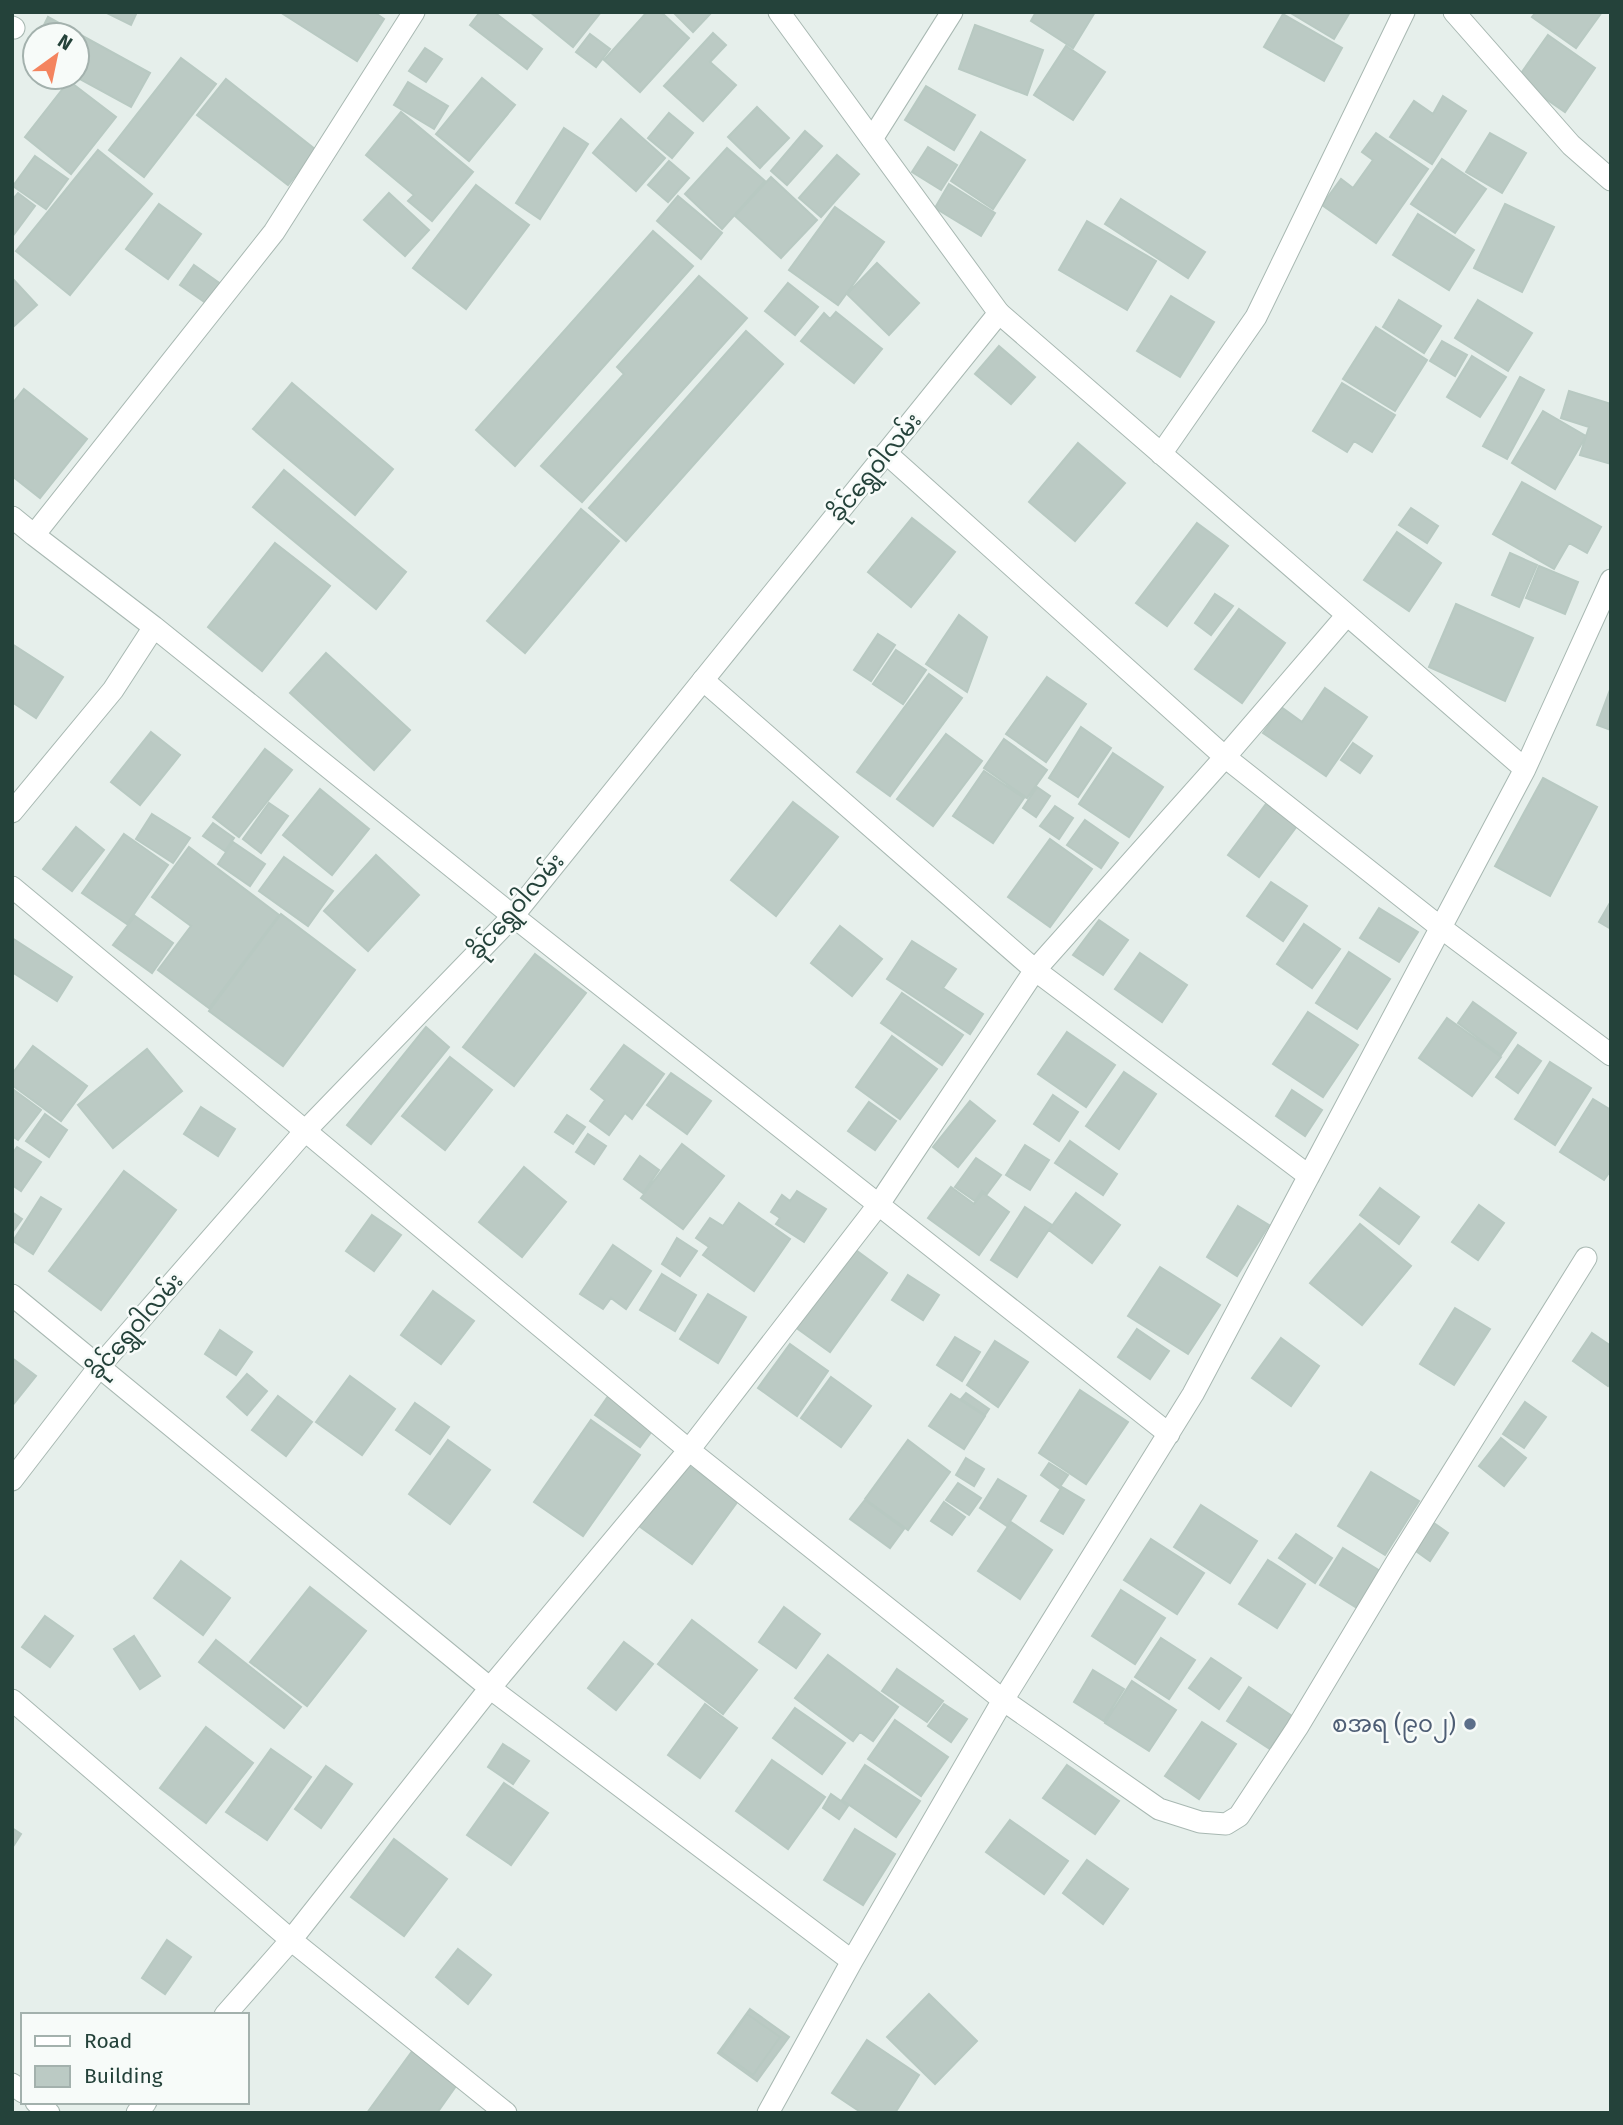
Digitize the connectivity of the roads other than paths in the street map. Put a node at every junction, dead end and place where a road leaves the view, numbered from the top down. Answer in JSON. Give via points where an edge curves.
{"nodes":[{"id":1,"x":414,"y":12,"type":"edge"},
{"id":2,"x":779,"y":12,"type":"edge"},
{"id":3,"x":952,"y":12,"type":"edge"},
{"id":4,"x":1404,"y":12,"type":"edge"},
{"id":5,"x":1454,"y":12,"type":"edge"},
{"id":6,"x":872,"y":139,"type":"junction"},
{"id":7,"x":1611,"y":180,"type":"edge"},
{"id":8,"x":999,"y":313,"type":"junction"},
{"id":9,"x":886,"y":453,"type":"junction"},
{"id":10,"x":1161,"y":454,"type":"junction"},
{"id":11,"x":12,"y":517,"type":"edge"},
{"id":12,"x":34,"y":535,"type":"junction"},
{"id":13,"x":1611,"y":580,"type":"edge"},
{"id":14,"x":1347,"y":615,"type":"junction"},
{"id":15,"x":154,"y":627,"type":"junction"},
{"id":16,"x":703,"y":680,"type":"junction"},
{"id":17,"x":1226,"y":757,"type":"junction"},
{"id":18,"x":1525,"y":769,"type":"junction"},
{"id":19,"x":12,"y":812,"type":"edge"},
{"id":20,"x":12,"y":887,"type":"edge"},
{"id":21,"x":513,"y":916,"type":"junction"},
{"id":22,"x":1440,"y":928,"type":"junction"},
{"id":23,"x":1035,"y":970,"type":"junction"},
{"id":24,"x":1611,"y":1055,"type":"edge"},
{"id":25,"x":305,"y":1131,"type":"junction"},
{"id":26,"x":1309,"y":1177,"type":"junction"},
{"id":27,"x":879,"y":1204,"type":"junction"},
{"id":28,"x":1587,"y":1258,"type":"dead end"},
{"id":29,"x":12,"y":1295,"type":"edge"},
{"id":30,"x":99,"y":1367,"type":"junction"},
{"id":31,"x":1169,"y":1434,"type":"junction"},
{"id":32,"x":689,"y":1450,"type":"junction"},
{"id":33,"x":12,"y":1480,"type":"edge"},
{"id":34,"x":490,"y":1688,"type":"junction"},
{"id":35,"x":12,"y":1700,"type":"edge"},
{"id":36,"x":1003,"y":1700,"type":"junction"},
{"id":37,"x":292,"y":1940,"type":"junction"},
{"id":38,"x":852,"y":1961,"type":"junction"},
{"id":39,"x":227,"y":2013,"type":"edge"},
{"id":40,"x":506,"y":2113,"type":"edge"},
{"id":41,"x":768,"y":2113,"type":"edge"}],
"edges":[{"from":1,"to":12,"type":"street","via":[[274,232]]},
{"from":2,"to":6,"type":"street"},
{"from":3,"to":6,"type":"street"},
{"from":4,"to":10,"type":"street","via":[[1256,317]]},
{"from":5,"to":7,"type":"street","via":[[1571,145]]},
{"from":6,"to":8,"type":"street"},
{"from":8,"to":9,"type":"street","name":"ခိုင်ရွှေဝါလမ်း"},
{"from":8,"to":10,"type":"street"},
{"from":9,"to":16,"type":"street","name":"ခိုင်ရွှေဝါလမ်း"},
{"from":9,"to":17,"type":"street"},
{"from":10,"to":14,"type":"street"},
{"from":11,"to":12,"type":"street"},
{"from":12,"to":15,"type":"street"},
{"from":13,"to":18,"type":"street"},
{"from":14,"to":17,"type":"street"},
{"from":14,"to":18,"type":"street"},
{"from":15,"to":19,"type":"street","via":[[113,690]]},
{"from":15,"to":21,"type":"street"},
{"from":16,"to":21,"type":"street","name":"ခိုင်ရွှေဝါလမ်း"},
{"from":16,"to":23,"type":"street"},
{"from":17,"to":22,"type":"street"},
{"from":17,"to":23,"type":"street"},
{"from":18,"to":22,"type":"street"},
{"from":20,"to":25,"type":"street"},
{"from":21,"to":25,"type":"street","name":"ခိုင်ရွှေဝါလမ်း"},
{"from":21,"to":27,"type":"street"},
{"from":22,"to":24,"type":"street"},
{"from":22,"to":26,"type":"street"},
{"from":23,"to":26,"type":"street"},
{"from":23,"to":27,"type":"street"},
{"from":25,"to":30,"type":"street","name":"ခိုင်ရွှေဝါလမ်း"},
{"from":25,"to":32,"type":"street"},
{"from":26,"to":31,"type":"street"},
{"from":27,"to":31,"type":"street"},
{"from":27,"to":32,"type":"street"},
{"from":28,"to":36,"type":"street","via":[[1239,1816],[1226,1824],[1200,1822],[1159,1809]]},
{"from":29,"to":30,"type":"street"},
{"from":30,"to":33,"type":"street","name":"ခိုင်ရွှေဝါလမ်း"},
{"from":30,"to":34,"type":"street"},
{"from":31,"to":36,"type":"street"},
{"from":32,"to":34,"type":"street"},
{"from":32,"to":36,"type":"street"},
{"from":34,"to":37,"type":"street"},
{"from":34,"to":38,"type":"street"},
{"from":35,"to":37,"type":"street"},
{"from":36,"to":38,"type":"street"},
{"from":37,"to":39,"type":"street"},
{"from":37,"to":40,"type":"street"},
{"from":38,"to":41,"type":"street"}]}
